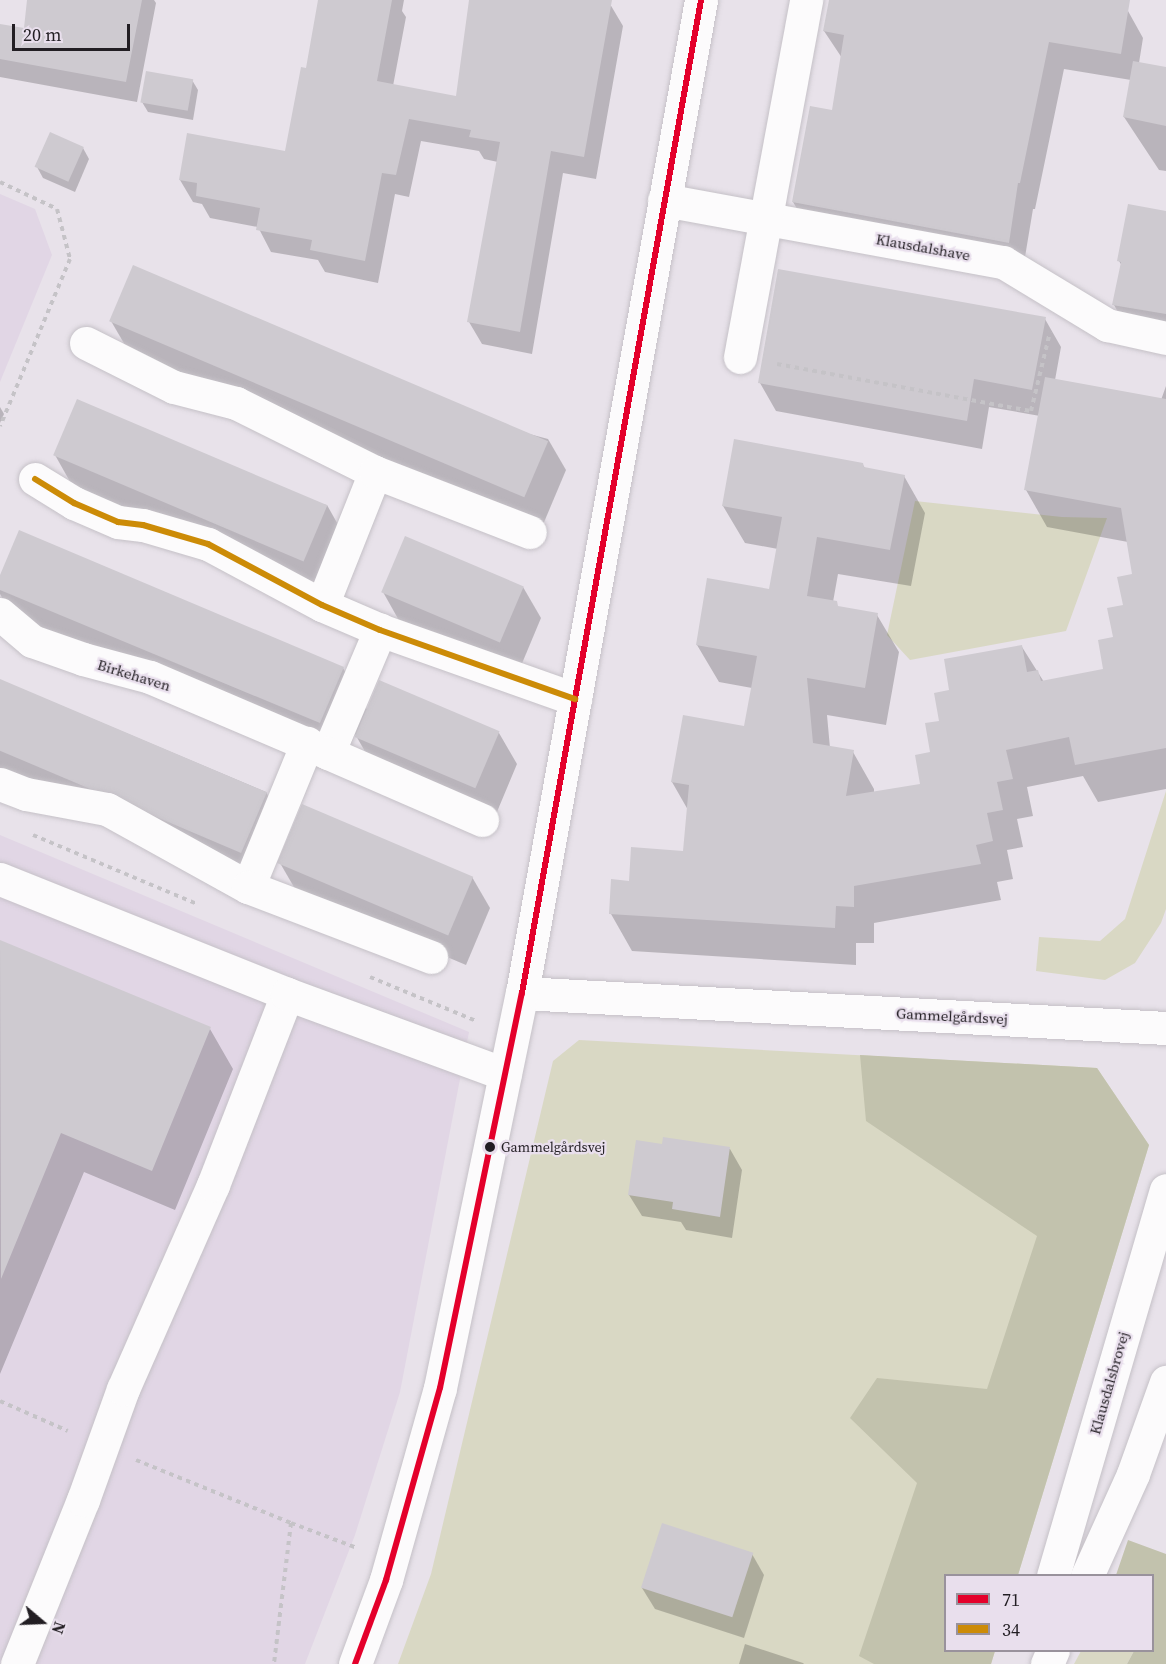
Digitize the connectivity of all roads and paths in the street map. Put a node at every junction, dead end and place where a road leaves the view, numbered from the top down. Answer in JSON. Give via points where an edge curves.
{"nodes":[{"id":1,"x":701,"y":0,"type":"edge"},
{"id":2,"x":806,"y":0,"type":"edge"},
{"id":3,"x":0,"y":182,"type":"edge"},
{"id":4,"x":664,"y":200,"type":"junction"},
{"id":5,"x":766,"y":219,"type":"junction"},
{"id":6,"x":1059,"y":296,"type":"junction"},
{"id":7,"x":1166,"y":338,"type":"edge"},
{"id":8,"x":86,"y":344,"type":"dead end"},
{"id":9,"x":740,"y":357,"type":"joint"},
{"id":10,"x":0,"y":426,"type":"edge"},
{"id":11,"x":375,"y":472,"type":"junction"},
{"id":12,"x":35,"y":479,"type":"dead end"},
{"id":13,"x":530,"y":532,"type":"dead end"},
{"id":14,"x":322,"y":605,"type":"junction"},
{"id":15,"x":0,"y":614,"type":"edge"},
{"id":16,"x":380,"y":630,"type":"junction"},
{"id":17,"x":575,"y":699,"type":"junction"},
{"id":18,"x":317,"y":748,"type":"junction"},
{"id":19,"x":0,"y":784,"type":"edge"},
{"id":20,"x":482,"y":820,"type":"dead end"},
{"id":21,"x":0,"y":879,"type":"edge"},
{"id":22,"x":248,"y":887,"type":"junction"},
{"id":23,"x":431,"y":957,"type":"dead end"},
{"id":24,"x":522,"y":993,"type":"junction"},
{"id":25,"x":287,"y":994,"type":"junction"},
{"id":26,"x":1166,"y":1028,"type":"edge"},
{"id":27,"x":505,"y":1074,"type":"junction"},
{"id":28,"x":1166,"y":1190,"type":"edge"},
{"id":29,"x":1166,"y":1382,"type":"edge"},
{"id":30,"x":0,"y":1401,"type":"edge"},
{"id":31,"x":101,"y":1446,"type":"junction"},
{"id":32,"x":291,"y":1523,"type":"junction"},
{"id":33,"x":391,"y":1561,"type":"junction"},
{"id":34,"x":1053,"y":1574,"type":"edge"},
{"id":35,"x":1087,"y":1574,"type":"edge"},
{"id":36,"x":17,"y":1664,"type":"edge"},
{"id":37,"x":274,"y":1664,"type":"edge"},
{"id":38,"x":355,"y":1664,"type":"edge"}],
"edges":[{"from":1,"to":4,"type":"street"},
{"from":2,"to":5,"type":"street"},
{"from":3,"to":10,"type":"path","via":[[57,209],[70,259]]},
{"from":4,"to":5,"type":"street","name":"Klausdalshave"},
{"from":4,"to":17,"type":"street"},
{"from":5,"to":6,"type":"street","name":"Klausdalshave","via":[[1003,262]]},
{"from":5,"to":9,"type":"street"},
{"from":6,"to":7,"type":"street","name":"Klausdalshave","via":[[1107,325]]},
{"from":6,"to":9,"type":"path","via":[[1030,411]]},
{"from":8,"to":11,"type":"street","via":[[174,387],[236,403]]},
{"from":11,"to":13,"type":"street"},
{"from":11,"to":14,"type":"street"},
{"from":12,"to":14,"type":"street","via":[[74,503],[118,522],[143,525],[208,544]]},
{"from":14,"to":16,"type":"street"},
{"from":15,"to":18,"type":"street","name":"Birkehaven","via":[[32,641],[150,676]]},
{"from":16,"to":17,"type":"street"},
{"from":16,"to":18,"type":"street"},
{"from":17,"to":24,"type":"street"},
{"from":18,"to":20,"type":"street","name":"Birkehaven"},
{"from":18,"to":22,"type":"street"},
{"from":19,"to":22,"type":"street","via":[[26,794],[107,809]]},
{"from":21,"to":25,"type":"street"},
{"from":22,"to":23,"type":"street"},
{"from":24,"to":26,"type":"street","name":"Gammelgårdsvej"},
{"from":24,"to":27,"type":"street"},
{"from":25,"to":27,"type":"street"},
{"from":25,"to":31,"type":"street","via":[[213,1185]]},
{"from":27,"to":33,"type":"street","via":[[440,1388]]},
{"from":28,"to":34,"type":"street","name":"Klausdalsbrovej"},
{"from":29,"to":35,"type":"street","via":[[1133,1473]]},
{"from":30,"to":31,"type":"path"},
{"from":31,"to":32,"type":"path"},
{"from":31,"to":36,"type":"street"},
{"from":32,"to":33,"type":"path"},
{"from":32,"to":37,"type":"path"},
{"from":33,"to":38,"type":"street"}]}
